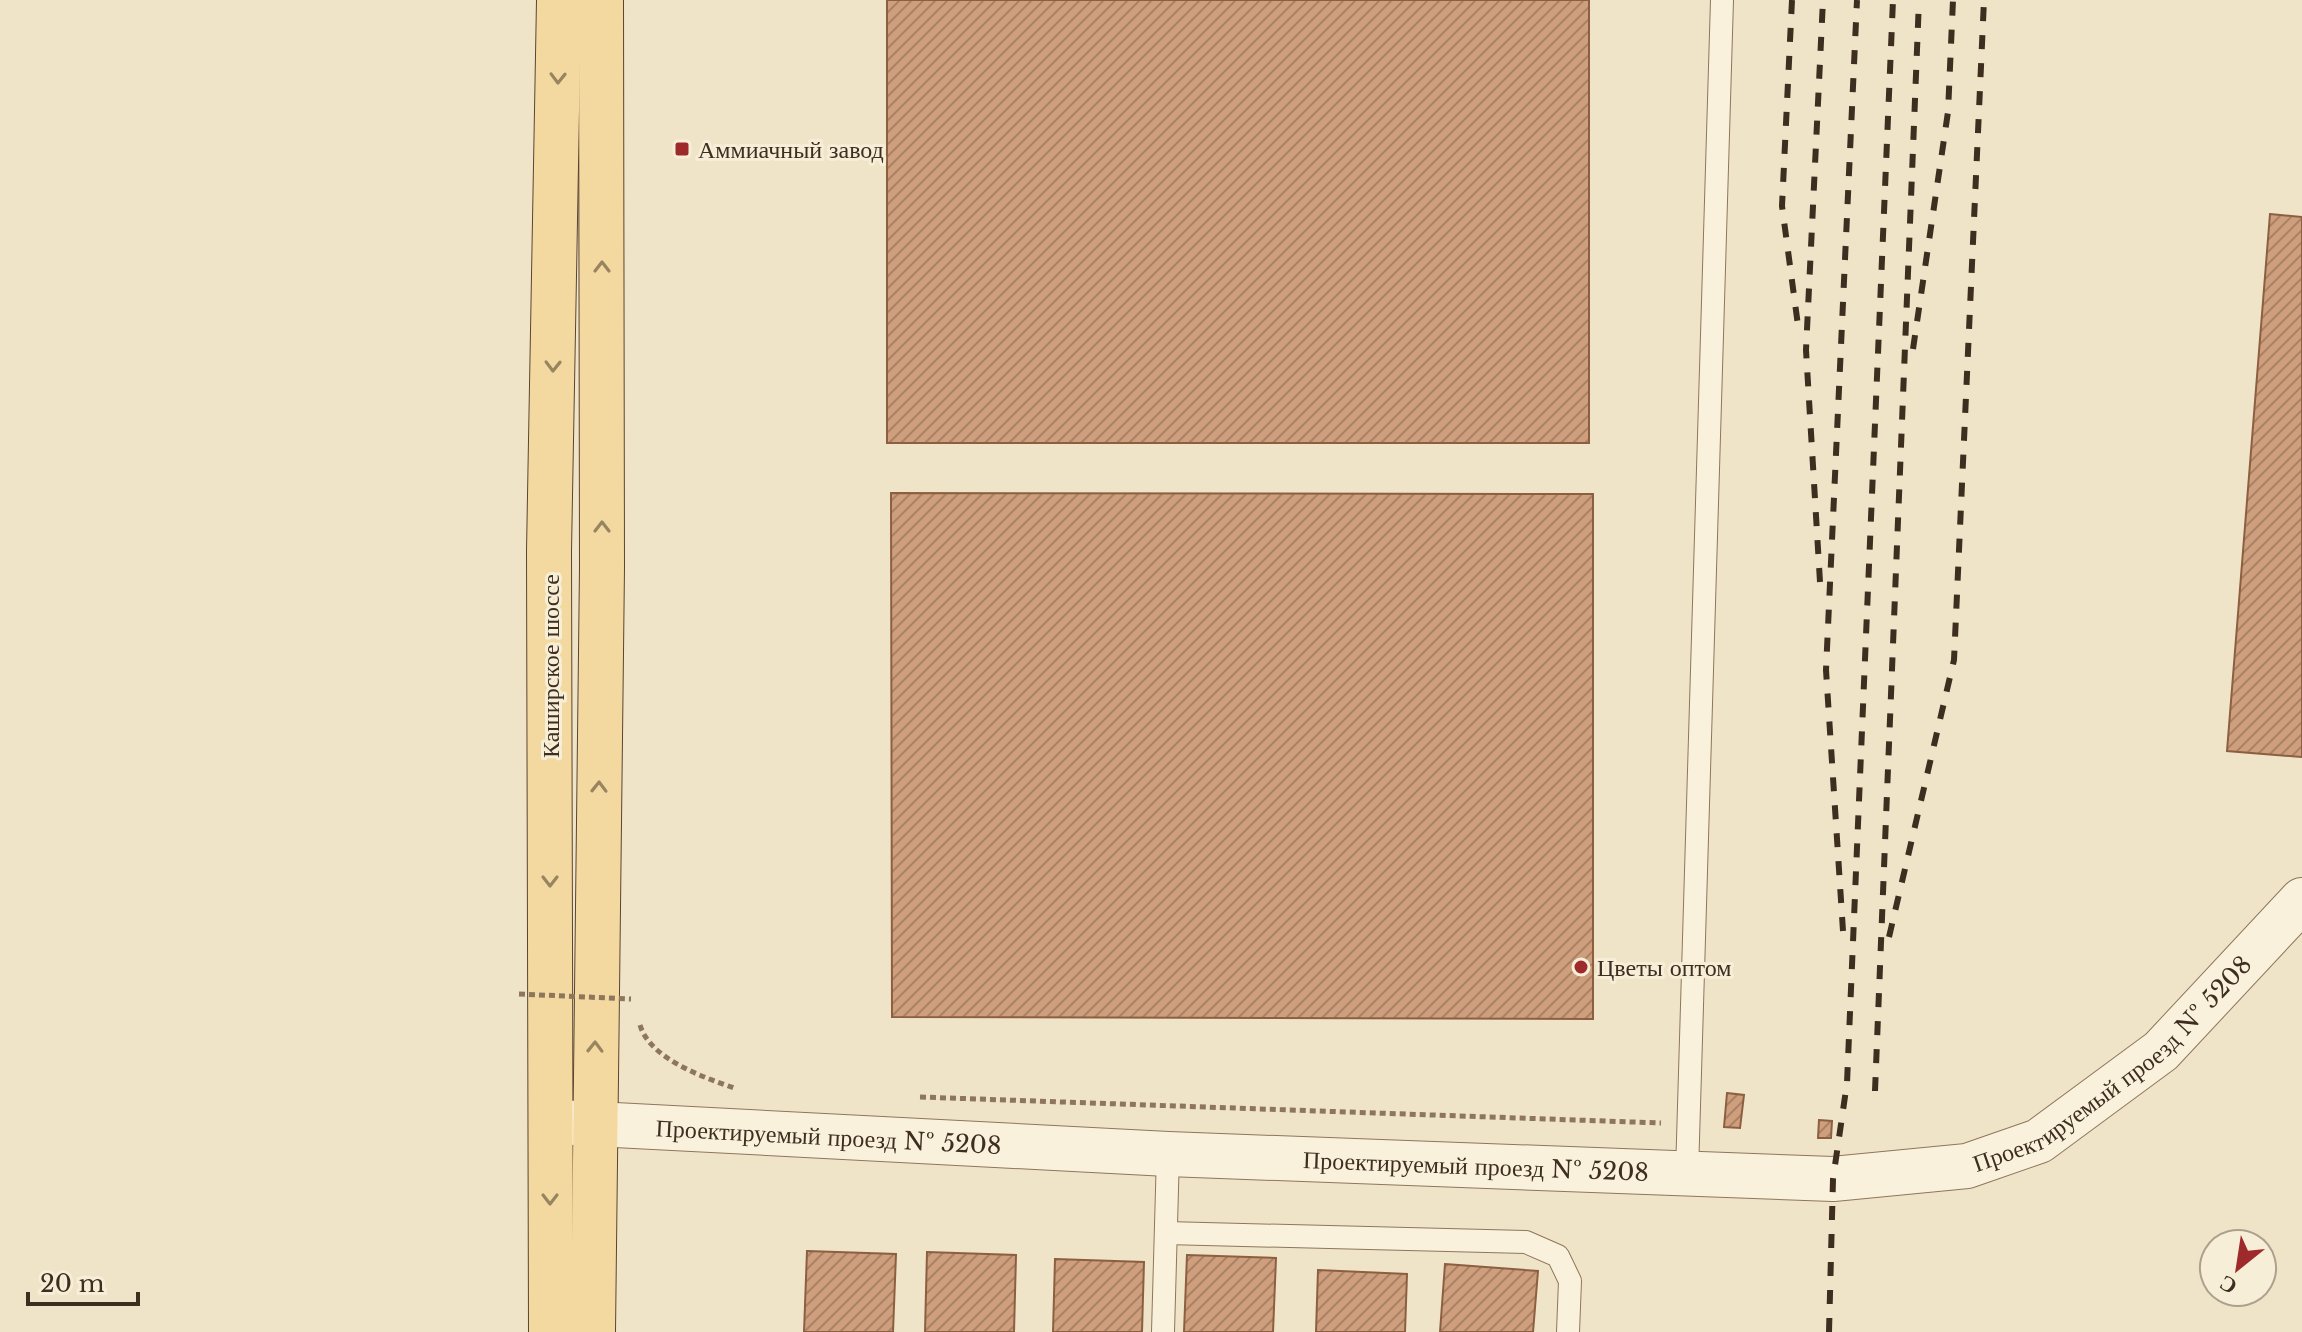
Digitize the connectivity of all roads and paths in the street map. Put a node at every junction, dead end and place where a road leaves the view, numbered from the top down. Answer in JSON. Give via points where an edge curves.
{"nodes":[{"id":1,"x":559,"y":0,"type":"edge"},
{"id":2,"x":601,"y":0,"type":"edge"},
{"id":3,"x":1722,"y":0,"type":"edge"},
{"id":4,"x":2302,"y":900,"type":"edge"},
{"id":5,"x":519,"y":994,"type":"dead end"},
{"id":6,"x":741,"y":1091,"type":"dead end"},
{"id":7,"x":915,"y":1097,"type":"dead end"},
{"id":8,"x":550,"y":1121,"type":"junction"},
{"id":9,"x":594,"y":1125,"type":"junction"},
{"id":10,"x":1689,"y":1126,"type":"junction"},
{"id":11,"x":1168,"y":1154,"type":"junction"},
{"id":12,"x":1687,"y":1173,"type":"junction"},
{"id":13,"x":1166,"y":1233,"type":"junction"},
{"id":14,"x":551,"y":1332,"type":"edge"},
{"id":15,"x":593,"y":1332,"type":"edge"},
{"id":16,"x":1163,"y":1332,"type":"edge"},
{"id":17,"x":1568,"y":1332,"type":"edge"}],
"edges":[{"from":1,"to":8,"type":"main road","name":"Каширское шоссе","one_way":true,"via":[[549,551]]},
{"from":9,"to":2,"type":"main road","name":"Каширское шоссе","one_way":true,"via":[[602,567]]},
{"from":3,"to":10,"type":"lane"},
{"from":4,"to":12,"type":"street","name":"Проектируемый проезд № 5208","via":[[2161,1051],[2039,1141],[1967,1166],[1833,1179]]},
{"from":5,"to":6,"type":"path","bridge":true,"via":[[631,999],[644,1040],[699,1076]]},
{"from":7,"to":10,"type":"path"},
{"from":8,"to":9,"type":"street","name":"Проектируемый проезд № 5208"},
{"from":8,"to":14,"type":"main road","name":"Каширское шоссе","one_way":true},
{"from":9,"to":11,"type":"street","name":"Проектируемый проезд № 5208"},
{"from":9,"to":15,"type":"main road","name":"Каширское шоссе"},
{"from":10,"to":12,"type":"lane"},
{"from":11,"to":12,"type":"street","name":"Проектируемый проезд № 5208"},
{"from":11,"to":13,"type":"lane"},
{"from":13,"to":16,"type":"lane"},
{"from":13,"to":17,"type":"lane","via":[[1526,1242],[1558,1256],[1570,1281]]}]}
